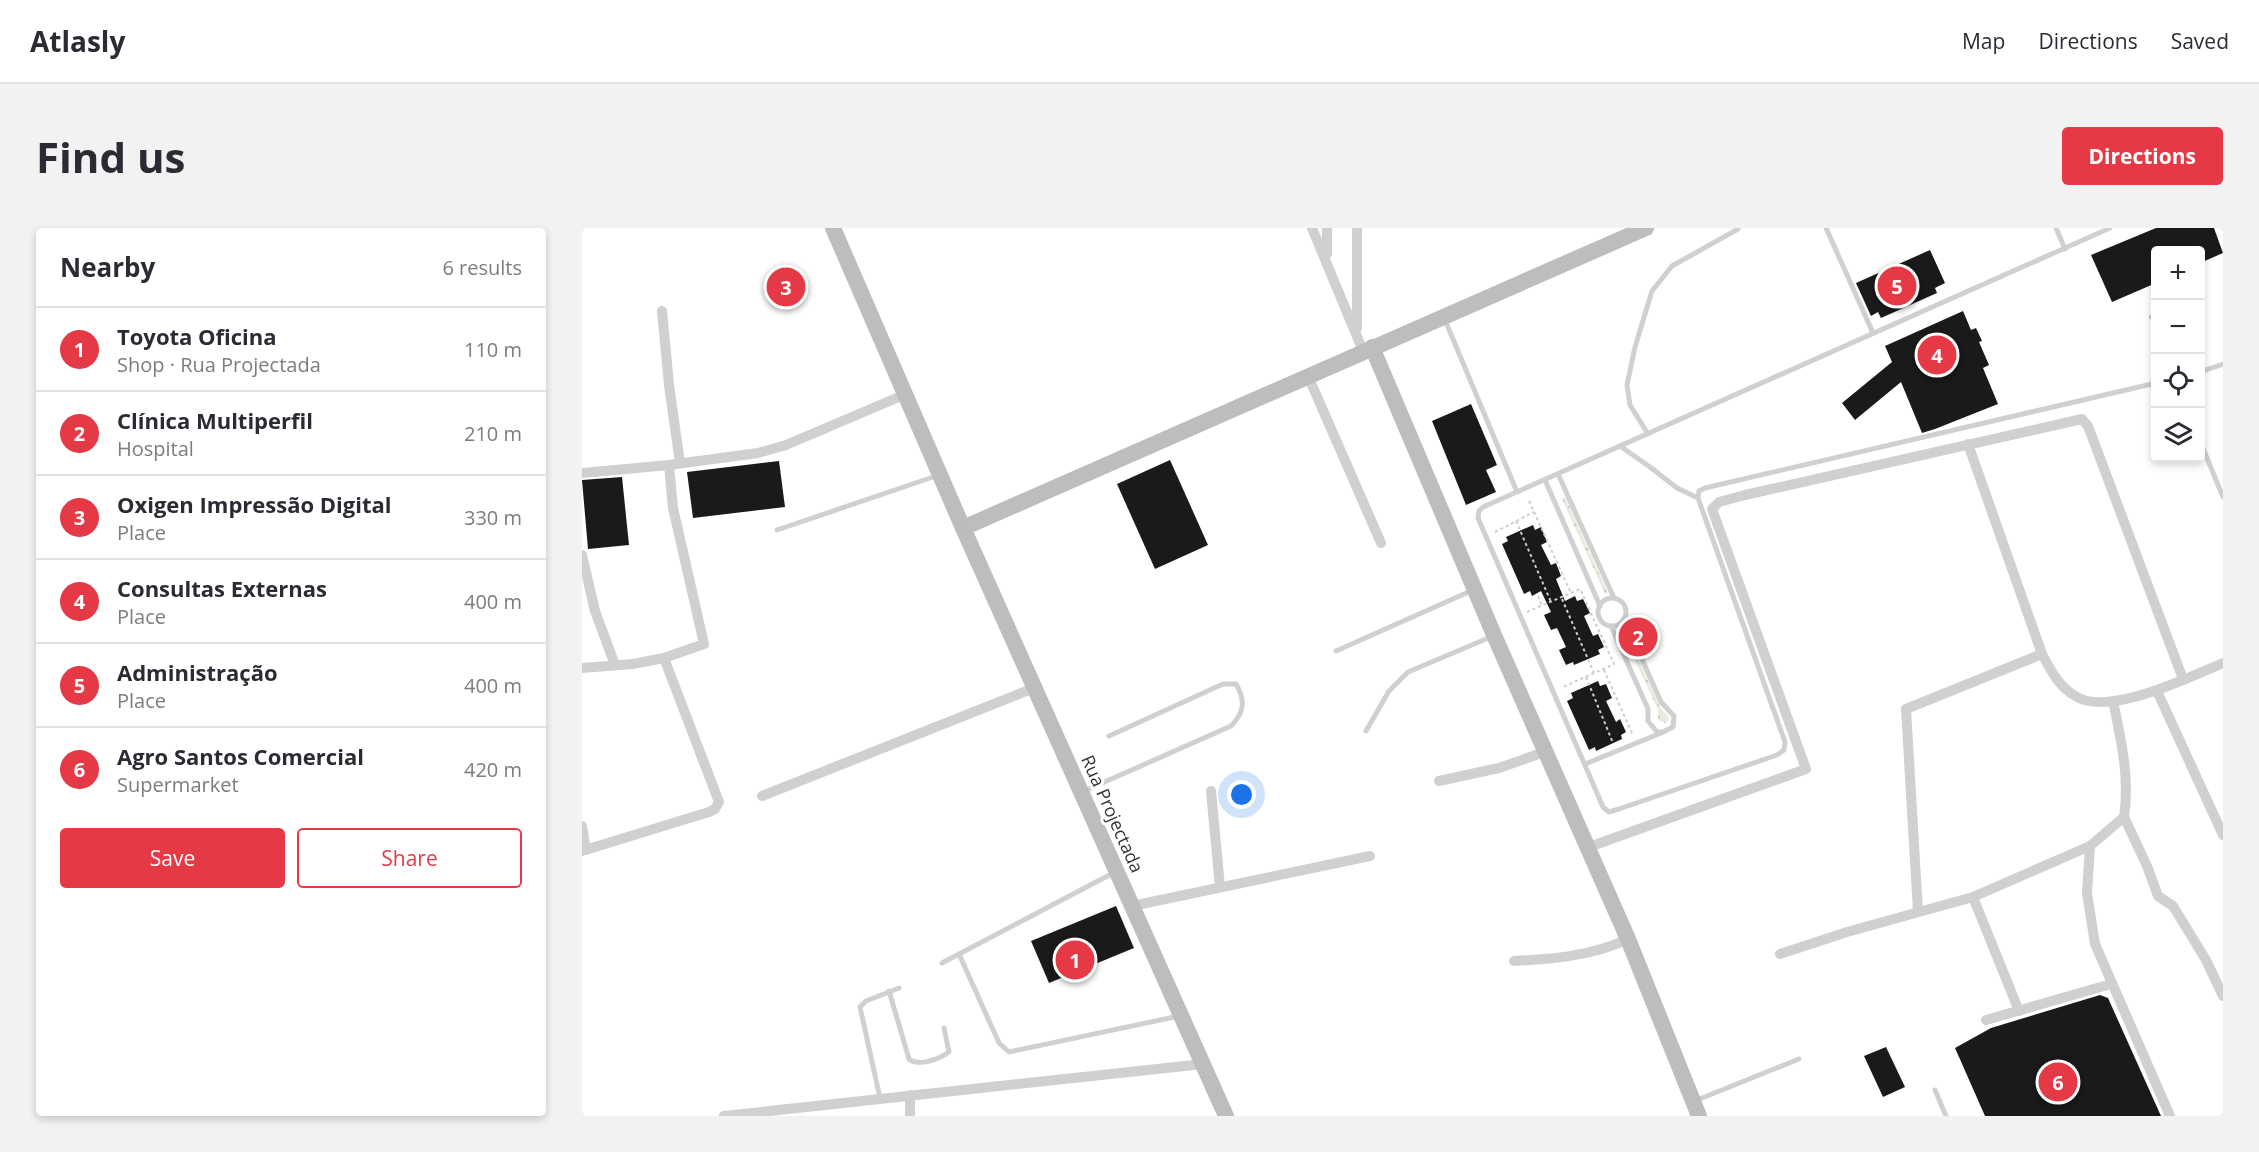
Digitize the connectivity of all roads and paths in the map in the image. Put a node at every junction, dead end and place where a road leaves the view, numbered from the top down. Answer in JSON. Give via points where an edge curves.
{"nodes":[{"id":1,"x":833,"y":228,"type":"edge"},
{"id":2,"x":1312,"y":228,"type":"edge"},
{"id":3,"x":1327,"y":228,"type":"edge"},
{"id":4,"x":1357,"y":228,"type":"edge"},
{"id":5,"x":1646,"y":228,"type":"edge"},
{"id":6,"x":1826,"y":228,"type":"edge"},
{"id":7,"x":2056,"y":228,"type":"edge"},
{"id":8,"x":2110,"y":228,"type":"edge"},
{"id":9,"x":1738,"y":229,"type":"edge"},
{"id":10,"x":2065,"y":249,"type":"junction"},
{"id":11,"x":1332,"y":275,"type":"junction"},
{"id":12,"x":662,"y":311,"type":"dead end"},
{"id":13,"x":1443,"y":317,"type":"junction"},
{"id":14,"x":1873,"y":333,"type":"junction"},
{"id":15,"x":1368,"y":349,"type":"junction"},
{"id":16,"x":2223,"y":364,"type":"edge"},
{"id":17,"x":2205,"y":369,"type":"edge"},
{"id":18,"x":1308,"y":376,"type":"junction"},
{"id":19,"x":2151,"y":384,"type":"edge"},
{"id":20,"x":906,"y":394,"type":"junction"},
{"id":21,"x":1648,"y":434,"type":"junction"},
{"id":22,"x":1968,"y":444,"type":"junction"},
{"id":23,"x":1620,"y":446,"type":"junction"},
{"id":24,"x":2205,"y":453,"type":"edge"},
{"id":25,"x":674,"y":464,"type":"junction"},
{"id":26,"x":582,"y":473,"type":"edge"},
{"id":27,"x":1558,"y":474,"type":"junction"},
{"id":28,"x":940,"y":475,"type":"junction"},
{"id":29,"x":1545,"y":480,"type":"junction"},
{"id":30,"x":1517,"y":492,"type":"junction"},
{"id":31,"x":2223,"y":497,"type":"edge"},
{"id":32,"x":1538,"y":498,"type":"dead end"},
{"id":33,"x":1698,"y":498,"type":"junction"},
{"id":34,"x":1530,"y":501,"type":"junction"},
{"id":35,"x":1520,"y":505,"type":"dead end"},
{"id":36,"x":1534,"y":512,"type":"junction"},
{"id":37,"x":1516,"y":521,"type":"junction"},
{"id":38,"x":963,"y":528,"type":"junction"},
{"id":39,"x":777,"y":530,"type":"dead end"},
{"id":40,"x":1490,"y":535,"type":"dead end"},
{"id":41,"x":1381,"y":543,"type":"dead end"},
{"id":42,"x":582,"y":555,"type":"edge"},
{"id":43,"x":1475,"y":589,"type":"junction"},
{"id":44,"x":1571,"y":593,"type":"junction"},
{"id":45,"x":1538,"y":596,"type":"dead end"},
{"id":46,"x":1561,"y":597,"type":"junction"},
{"id":47,"x":1614,"y":598,"type":"junction"},
{"id":48,"x":1551,"y":602,"type":"junction"},
{"id":49,"x":1542,"y":606,"type":"junction"},
{"id":50,"x":1600,"y":606,"type":"junction"},
{"id":51,"x":1525,"y":614,"type":"dead end"},
{"id":52,"x":1624,"y":619,"type":"junction"},
{"id":53,"x":1611,"y":626,"type":"junction"},
{"id":54,"x":1494,"y":635,"type":"junction"},
{"id":55,"x":1336,"y":651,"type":"dead end"},
{"id":56,"x":2042,"y":654,"type":"junction"},
{"id":57,"x":664,"y":658,"type":"junction"},
{"id":58,"x":2223,"y":663,"type":"edge"},
{"id":59,"x":615,"y":665,"type":"junction"},
{"id":60,"x":582,"y":668,"type":"edge"},
{"id":61,"x":1603,"y":669,"type":"junction"},
{"id":62,"x":1594,"y":673,"type":"junction"},
{"id":63,"x":1586,"y":677,"type":"junction"},
{"id":64,"x":2183,"y":679,"type":"junction"},
{"id":65,"x":1576,"y":681,"type":"junction"},
{"id":66,"x":1578,"y":686,"type":"dead end"},
{"id":67,"x":1034,"y":688,"type":"junction"},
{"id":68,"x":1558,"y":689,"type":"dead end"},
{"id":69,"x":2157,"y":690,"type":"junction"},
{"id":70,"x":2113,"y":701,"type":"junction"},
{"id":71,"x":1366,"y":731,"type":"dead end"},
{"id":72,"x":1663,"y":732,"type":"junction"},
{"id":73,"x":1109,"y":736,"type":"dead end"},
{"id":74,"x":1635,"y":739,"type":"dead end"},
{"id":75,"x":1616,"y":748,"type":"dead end"},
{"id":76,"x":1547,"y":751,"type":"junction"},
{"id":77,"x":1585,"y":764,"type":"junction"},
{"id":78,"x":1438,"y":781,"type":"dead end"},
{"id":79,"x":1211,"y":791,"type":"dead end"},
{"id":80,"x":1081,"y":792,"type":"junction"},
{"id":81,"x":762,"y":796,"type":"dead end"},
{"id":82,"x":2124,"y":817,"type":"junction"},
{"id":83,"x":582,"y":826,"type":"edge"},
{"id":84,"x":2223,"y":835,"type":"edge"},
{"id":85,"x":2090,"y":846,"type":"junction"},
{"id":86,"x":1589,"y":847,"type":"junction"},
{"id":87,"x":584,"y":850,"type":"edge"},
{"id":88,"x":1370,"y":856,"type":"dead end"},
{"id":89,"x":1116,"y":871,"type":"junction"},
{"id":90,"x":1220,"y":887,"type":"junction"},
{"id":91,"x":1973,"y":897,"type":"junction"},
{"id":92,"x":1132,"y":906,"type":"junction"},
{"id":93,"x":1918,"y":912,"type":"junction"},
{"id":94,"x":1628,"y":939,"type":"junction"},
{"id":95,"x":959,"y":954,"type":"junction"},
{"id":96,"x":1779,"y":954,"type":"dead end"},
{"id":97,"x":1514,"y":962,"type":"dead end"},
{"id":98,"x":942,"y":963,"type":"dead end"},
{"id":99,"x":2111,"y":984,"type":"junction"},
{"id":100,"x":899,"y":988,"type":"dead end"},
{"id":101,"x":889,"y":991,"type":"junction"},
{"id":102,"x":2223,"y":996,"type":"edge"},
{"id":103,"x":2019,"y":1011,"type":"junction"},
{"id":104,"x":1181,"y":1016,"type":"junction"},
{"id":105,"x":1986,"y":1020,"type":"dead end"},
{"id":106,"x":944,"y":1028,"type":"dead end"},
{"id":107,"x":1799,"y":1059,"type":"dead end"},
{"id":108,"x":1203,"y":1065,"type":"junction"},
{"id":109,"x":1935,"y":1090,"type":"dead end"},
{"id":110,"x":910,"y":1095,"type":"junction"},
{"id":111,"x":880,"y":1098,"type":"junction"},
{"id":112,"x":1696,"y":1109,"type":"edge"},
{"id":113,"x":724,"y":1116,"type":"edge"},
{"id":114,"x":910,"y":1116,"type":"edge"},
{"id":115,"x":1226,"y":1116,"type":"edge"},
{"id":116,"x":1946,"y":1116,"type":"edge"},
{"id":117,"x":2170,"y":1116,"type":"edge"}],
"edges":[{"from":1,"to":20,"type":"street","name":"Rua Projectada"},
{"from":2,"to":11,"type":"street"},
{"from":3,"to":11,"type":"street"},
{"from":4,"to":15,"type":"street","via":[[1356,324]]},
{"from":5,"to":13,"type":"street"},
{"from":6,"to":14,"type":"lane"},
{"from":7,"to":10,"type":"lane"},
{"from":8,"to":10,"type":"lane"},
{"from":9,"to":21,"type":"lane","via":[[1672,266],[1652,291],[1627,385],[1630,405]]},
{"from":10,"to":14,"type":"lane"},
{"from":11,"to":15,"type":"street"},
{"from":12,"to":25,"type":"street"},
{"from":13,"to":15,"type":"street"},
{"from":13,"to":30,"type":"lane"},
{"from":14,"to":21,"type":"lane"},
{"from":15,"to":18,"type":"street"},
{"from":15,"to":43,"type":"street"},
{"from":16,"to":17,"type":"lane"},
{"from":18,"to":38,"type":"street"},
{"from":18,"to":41,"type":"street"},
{"from":19,"to":33,"type":"lane","via":[[1705,488],[1699,491]]},
{"from":20,"to":25,"type":"street","via":[[772,450]]},
{"from":20,"to":28,"type":"street","name":"Rua Projectada"},
{"from":21,"to":23,"type":"lane"},
{"from":22,"to":56,"type":"street"},
{"from":22,"to":64,"type":"street","via":[[2077,419],[2086,422]]},
{"from":22,"to":86,"type":"street","via":[[1744,495],[1713,506],[1806,769]]},
{"from":23,"to":27,"type":"lane"},
{"from":23,"to":33,"type":"lane","via":[[1677,488]]},
{"from":24,"to":31,"type":"lane"},
{"from":25,"to":26,"type":"street"},
{"from":25,"to":57,"type":"street","via":[[673,508],[704,644]]},
{"from":27,"to":29,"type":"lane"},
{"from":27,"to":47,"type":"lane"},
{"from":28,"to":38,"type":"street","name":"Rua Projectada"},
{"from":28,"to":39,"type":"lane"},
{"from":29,"to":30,"type":"lane"},
{"from":29,"to":50,"type":"lane"},
{"from":30,"to":77,"type":"lane","via":[[1483,507],[1478,518]]},
{"from":32,"to":34,"type":"path"},
{"from":33,"to":77,"type":"lane","via":[[1785,742],[1784,750],[1609,812],[1603,807]]},
{"from":34,"to":35,"type":"path"},
{"from":34,"to":36,"type":"path"},
{"from":36,"to":37,"type":"path"},
{"from":36,"to":44,"type":"path"},
{"from":37,"to":40,"type":"path"},
{"from":37,"to":48,"type":"path"},
{"from":38,"to":67,"type":"street","name":"Rua Projectada"},
{"from":42,"to":59,"type":"street","via":[[595,610]]},
{"from":43,"to":54,"type":"street"},
{"from":43,"to":55,"type":"lane"},
{"from":44,"to":46,"type":"path"},
{"from":44,"to":61,"type":"path","via":[[1580,589],[1614,664]]},
{"from":45,"to":49,"type":"path"},
{"from":46,"to":48,"type":"path"},
{"from":46,"to":62,"type":"path"},
{"from":47,"to":50,"type":"lane"},
{"from":47,"to":52,"type":"lane","via":[[1624,604]]},
{"from":48,"to":49,"type":"path"},
{"from":49,"to":51,"type":"path"},
{"from":50,"to":53,"type":"lane","via":[[1600,618]]},
{"from":52,"to":53,"type":"lane"},
{"from":52,"to":72,"type":"lane","via":[[1661,702],[1674,717],[1673,727]]},
{"from":53,"to":72,"type":"lane","via":[[1648,709],[1648,722],[1657,732]]},
{"from":54,"to":71,"type":"lane","via":[[1408,672],[1389,691]]},
{"from":54,"to":76,"type":"street"},
{"from":56,"to":70,"type":"street","via":[[2054,676],[2079,698]]},
{"from":56,"to":93,"type":"street","via":[[1906,710]]},
{"from":57,"to":59,"type":"street"},
{"from":57,"to":87,"type":"street","via":[[719,802],[709,812]]},
{"from":58,"to":64,"type":"street"},
{"from":59,"to":60,"type":"street"},
{"from":61,"to":62,"type":"path"},
{"from":61,"to":74,"type":"path"},
{"from":62,"to":63,"type":"path"},
{"from":63,"to":65,"type":"path"},
{"from":63,"to":75,"type":"path"},
{"from":64,"to":69,"type":"street"},
{"from":65,"to":66,"type":"path"},
{"from":65,"to":68,"type":"path"},
{"from":67,"to":80,"type":"street","name":"Rua Projectada"},
{"from":67,"to":81,"type":"street"},
{"from":69,"to":70,"type":"street"},
{"from":69,"to":84,"type":"street"},
{"from":70,"to":82,"type":"street","via":[[2124,754]]},
{"from":72,"to":77,"type":"lane"},
{"from":73,"to":80,"type":"lane","via":[[1223,684],[1236,684],[1242,694],[1240,717],[1231,726]]},
{"from":76,"to":78,"type":"street","via":[[1499,768]]},
{"from":76,"to":86,"type":"street"},
{"from":79,"to":90,"type":"street"},
{"from":80,"to":89,"type":"street","name":"Rua Projectada"},
{"from":82,"to":85,"type":"street"},
{"from":82,"to":102,"type":"street","via":[[2158,896],[2173,906]]},
{"from":83,"to":87,"type":"street"},
{"from":85,"to":91,"type":"street"},
{"from":85,"to":99,"type":"street","via":[[2087,893],[2095,944]]},
{"from":86,"to":94,"type":"street"},
{"from":88,"to":90,"type":"street"},
{"from":89,"to":92,"type":"street","name":"Rua Projectada"},
{"from":89,"to":95,"type":"lane"},
{"from":90,"to":92,"type":"street"},
{"from":91,"to":93,"type":"street"},
{"from":91,"to":103,"type":"street"},
{"from":92,"to":104,"type":"street","name":"Rua Projectada"},
{"from":93,"to":96,"type":"street"},
{"from":94,"to":97,"type":"street","via":[[1588,953]]},
{"from":94,"to":112,"type":"street"},
{"from":95,"to":98,"type":"lane"},
{"from":95,"to":104,"type":"lane","via":[[999,1044],[1009,1052]]},
{"from":99,"to":103,"type":"street"},
{"from":99,"to":117,"type":"street"},
{"from":100,"to":101,"type":"lane"},
{"from":101,"to":106,"type":"lane","via":[[912,1062],[920,1064],[949,1052]]},
{"from":101,"to":111,"type":"lane","via":[[860,1007]]},
{"from":103,"to":105,"type":"street"},
{"from":104,"to":108,"type":"street","name":"Rua Projectada"},
{"from":107,"to":112,"type":"lane"},
{"from":108,"to":110,"type":"street"},
{"from":108,"to":115,"type":"street","name":"Rua Projectada"},
{"from":109,"to":116,"type":"lane"},
{"from":110,"to":111,"type":"street"},
{"from":110,"to":114,"type":"street"},
{"from":111,"to":113,"type":"street"}]}
